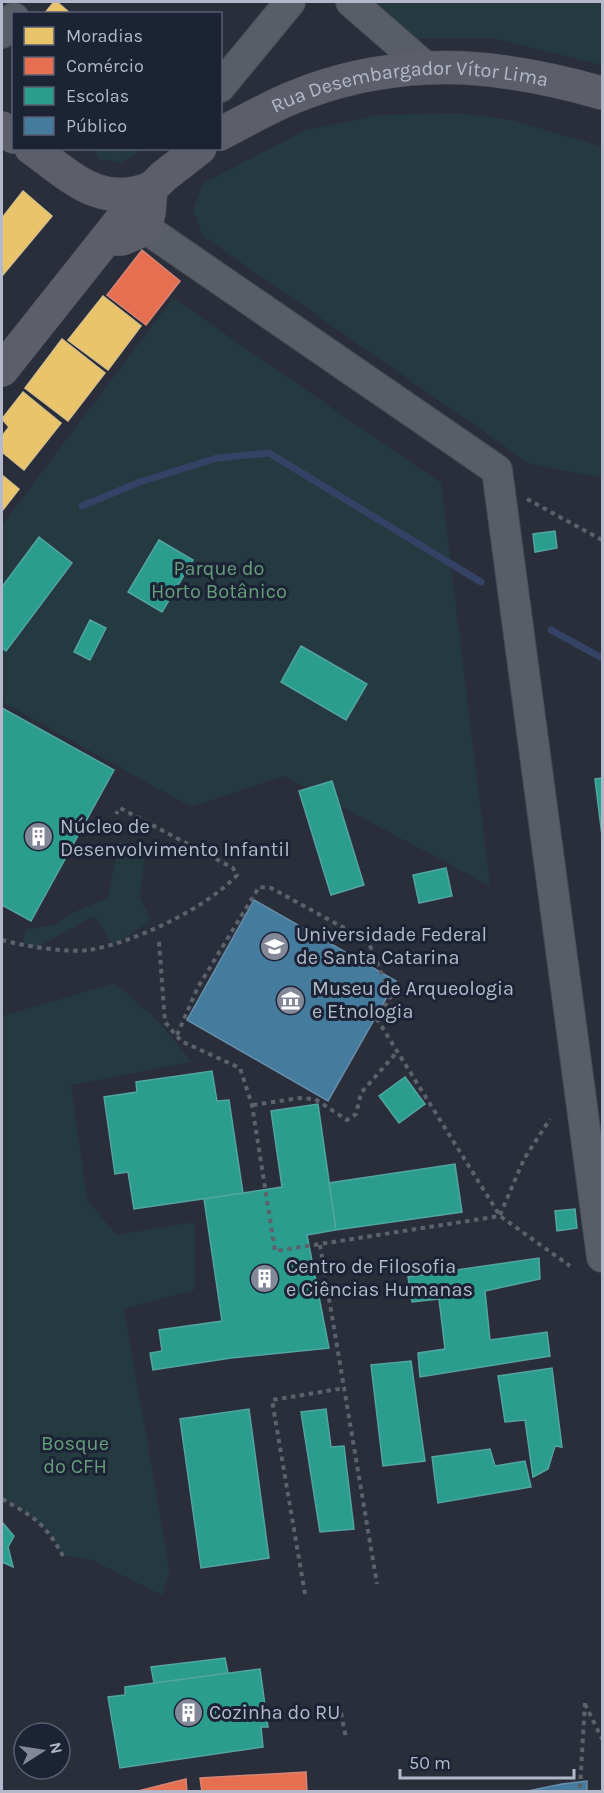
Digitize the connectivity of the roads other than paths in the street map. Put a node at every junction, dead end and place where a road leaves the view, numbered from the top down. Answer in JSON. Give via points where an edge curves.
{"nodes":[{"id":1,"x":290,"y":2,"type":"edge"},
{"id":2,"x":351,"y":2,"type":"edge"},
{"id":3,"x":12,"y":20,"type":"edge"},
{"id":4,"x":2,"y":33,"type":"edge"},
{"id":5,"x":427,"y":68,"type":"junction"},
{"id":6,"x":222,"y":85,"type":"edge"},
{"id":7,"x":603,"y":93,"type":"edge"},
{"id":8,"x":222,"y":133,"type":"edge"},
{"id":9,"x":33,"y":150,"type":"edge"},
{"id":10,"x":193,"y":151,"type":"edge"},
{"id":11,"x":86,"y":187,"type":"junction"},
{"id":12,"x":151,"y":188,"type":"junction"},
{"id":13,"x":125,"y":228,"type":"junction"},
{"id":14,"x":2,"y":370,"type":"edge"},
{"id":15,"x":603,"y":1257,"type":"edge"}],
"edges":[{"from":1,"to":6,"type":"street"},
{"from":2,"to":5,"type":"street"},
{"from":3,"to":4,"type":"street"},
{"from":5,"to":7,"type":"main road","name":"Rua Desembargador Vítor Lima","via":[[517,75]]},
{"from":5,"to":8,"type":"main road","name":"Rua Desembargador Vítor Lima","via":[[339,82],[294,97]]},
{"from":9,"to":11,"type":"main road"},
{"from":10,"to":12,"type":"main road"},
{"from":11,"to":12,"type":"main road","via":[[124,196]]},
{"from":11,"to":13,"type":"main road","via":[[102,215]]},
{"from":12,"to":13,"type":"main road","via":[[149,213]]},
{"from":13,"to":14,"type":"main road"},
{"from":13,"to":15,"type":"street","via":[[497,470]]}]}
